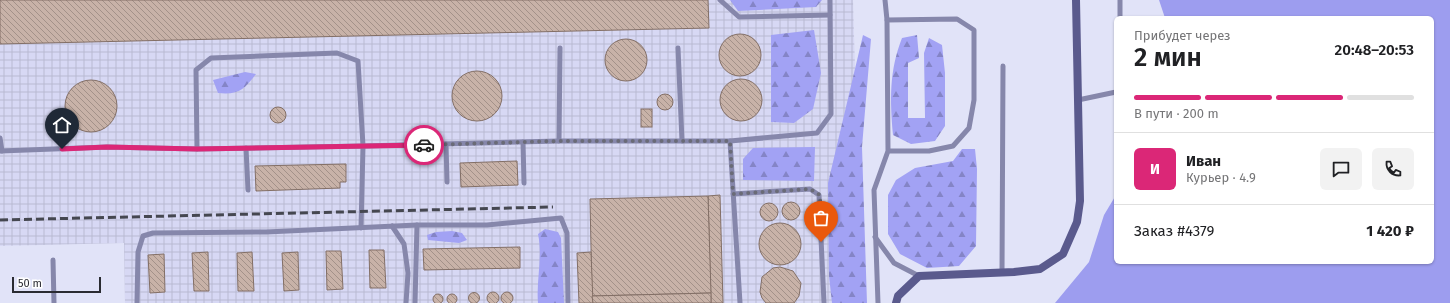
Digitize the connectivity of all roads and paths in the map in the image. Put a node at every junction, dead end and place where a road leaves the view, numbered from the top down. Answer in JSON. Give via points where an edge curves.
{"nodes":[{"id":1,"x":720,"y":0,"type":"edge"},
{"id":2,"x":830,"y":0,"type":"edge"},
{"id":3,"x":885,"y":0,"type":"edge"},
{"id":4,"x":1076,"y":0,"type":"edge"},
{"id":5,"x":1120,"y":0,"type":"edge"},
{"id":6,"x":830,"y":15,"type":"junction"},
{"id":7,"x":1120,"y":16,"type":"edge"},
{"id":8,"x":886,"y":20,"type":"junction"},
{"id":9,"x":560,"y":48,"type":"dead end"},
{"id":10,"x":678,"y":48,"type":"dead end"},
{"id":11,"x":1003,"y":66,"type":"dead end"},
{"id":12,"x":1114,"y":92,"type":"edge"},
{"id":13,"x":1078,"y":100,"type":"junction"},
{"id":14,"x":0,"y":138,"type":"edge"},
{"id":15,"x":559,"y":141,"type":"junction"},
{"id":16,"x":682,"y":141,"type":"junction"},
{"id":17,"x":730,"y":141,"type":"junction"},
{"id":18,"x":522,"y":142,"type":"junction"},
{"id":19,"x":446,"y":144,"type":"junction"},
{"id":20,"x":363,"y":146,"type":"junction"},
{"id":21,"x":246,"y":148,"type":"junction"},
{"id":22,"x":197,"y":149,"type":"junction"},
{"id":23,"x":1,"y":151,"type":"edge"},
{"id":24,"x":888,"y":151,"type":"junction"},
{"id":25,"x":447,"y":182,"type":"dead end"},
{"id":26,"x":524,"y":183,"type":"dead end"},
{"id":27,"x":248,"y":190,"type":"dead end"},
{"id":28,"x":733,"y":194,"type":"junction"},
{"id":29,"x":417,"y":225,"type":"junction"},
{"id":30,"x":392,"y":226,"type":"junction"},
{"id":31,"x":361,"y":228,"type":"junction"},
{"id":32,"x":875,"y":236,"type":"junction"},
{"id":33,"x":53,"y":260,"type":"dead end"},
{"id":34,"x":1002,"y":273,"type":"junction"},
{"id":35,"x":919,"y":276,"type":"junction"},
{"id":36,"x":54,"y":303,"type":"edge"},
{"id":37,"x":137,"y":303,"type":"edge"},
{"id":38,"x":406,"y":303,"type":"edge"},
{"id":39,"x":415,"y":303,"type":"edge"},
{"id":40,"x":568,"y":303,"type":"edge"},
{"id":41,"x":740,"y":303,"type":"edge"},
{"id":42,"x":824,"y":303,"type":"edge"},
{"id":43,"x":878,"y":303,"type":"edge"},
{"id":44,"x":896,"y":303,"type":"edge"}],
"edges":[{"from":1,"to":6,"type":"lane","via":[[740,17]]},
{"from":2,"to":6,"type":"lane"},
{"from":3,"to":8,"type":"lane"},
{"from":4,"to":13,"type":"street"},
{"from":5,"to":7,"type":"lane"},
{"from":6,"to":17,"type":"lane","via":[[831,114],[817,133]]},
{"from":8,"to":24,"type":"lane"},
{"from":8,"to":24,"type":"lane","via":[[957,19],[974,30],[974,100],[969,128],[952,146],[929,151]]},
{"from":9,"to":15,"type":"lane"},
{"from":10,"to":16,"type":"lane"},
{"from":11,"to":34,"type":"lane"},
{"from":12,"to":13,"type":"lane"},
{"from":13,"to":34,"type":"street","via":[[1080,202],[1077,222],[1070,241],[1063,254],[1040,269]]},
{"from":14,"to":23,"type":"lane"},
{"from":15,"to":16,"type":"lane"},
{"from":15,"to":18,"type":"lane"},
{"from":16,"to":17,"type":"lane"},
{"from":17,"to":28,"type":"lane"},
{"from":18,"to":19,"type":"lane"},
{"from":18,"to":26,"type":"lane"},
{"from":19,"to":20,"type":"lane"},
{"from":19,"to":25,"type":"lane"},
{"from":20,"to":21,"type":"lane"},
{"from":20,"to":22,"type":"lane","via":[[358,61],[337,53],[211,58],[196,70]]},
{"from":20,"to":31,"type":"lane"},
{"from":21,"to":22,"type":"lane"},
{"from":21,"to":27,"type":"lane"},
{"from":22,"to":23,"type":"lane","via":[[107,147]]},
{"from":24,"to":32,"type":"lane","via":[[874,190]]},
{"from":28,"to":41,"type":"lane"},
{"from":28,"to":42,"type":"lane","via":[[810,189],[820,195]]},
{"from":29,"to":30,"type":"lane"},
{"from":29,"to":39,"type":"lane"},
{"from":29,"to":40,"type":"lane","via":[[487,225],[561,218],[567,233]]},
{"from":30,"to":31,"type":"lane"},
{"from":30,"to":38,"type":"lane","via":[[404,244],[408,273]]},
{"from":31,"to":37,"type":"lane","via":[[153,233],[143,236],[138,252]]},
{"from":32,"to":35,"type":"lane","via":[[894,263]]},
{"from":32,"to":43,"type":"lane"},
{"from":33,"to":36,"type":"lane"},
{"from":34,"to":35,"type":"street"},
{"from":35,"to":44,"type":"street","via":[[898,296]]}]}
